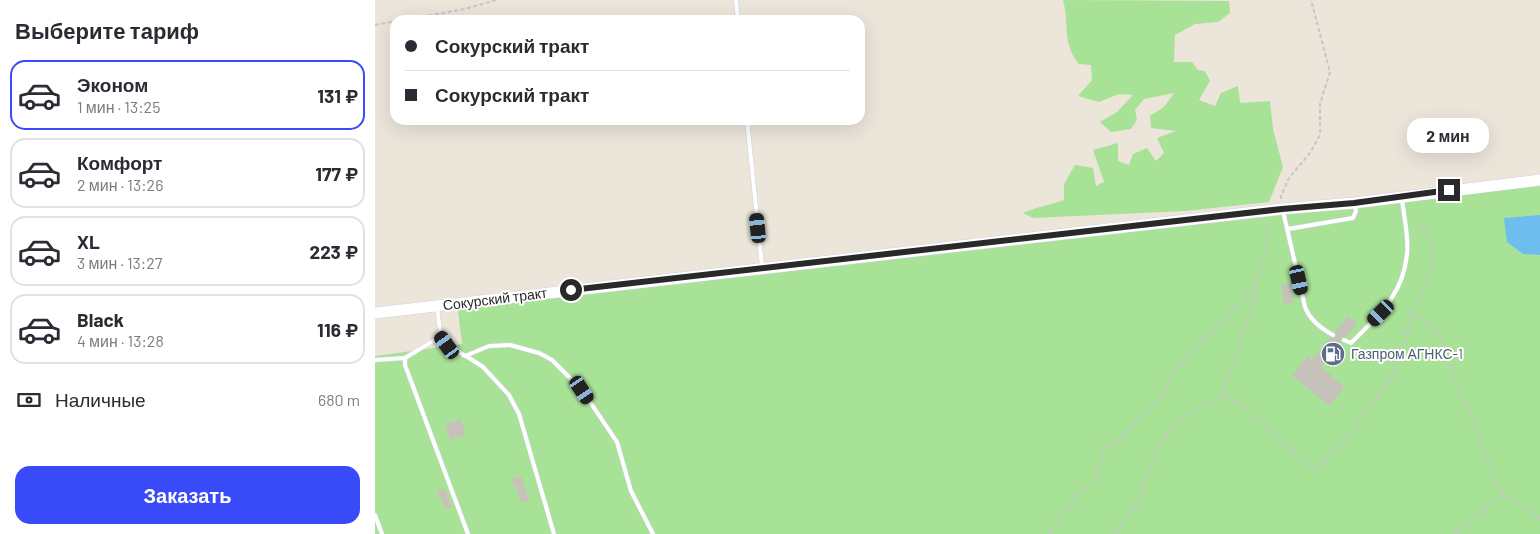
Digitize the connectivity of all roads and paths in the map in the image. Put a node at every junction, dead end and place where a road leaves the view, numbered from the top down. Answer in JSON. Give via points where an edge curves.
{"nodes":[{"id":1,"x":496,"y":0,"type":"edge"},
{"id":2,"x":736,"y":0,"type":"edge"},
{"id":3,"x":1311,"y":0,"type":"edge"},
{"id":4,"x":431,"y":15,"type":"edge"},
{"id":5,"x":738,"y":15,"type":"edge"},
{"id":6,"x":390,"y":22,"type":"edge"},
{"id":7,"x":375,"y":25,"type":"edge"},
{"id":8,"x":748,"y":125,"type":"edge"},
{"id":9,"x":1540,"y":180,"type":"edge"},
{"id":10,"x":1401,"y":196,"type":"junction"},
{"id":11,"x":1354,"y":203,"type":"junction"},
{"id":12,"x":1282,"y":209,"type":"junction"},
{"id":13,"x":1269,"y":211,"type":"junction"},
{"id":14,"x":1404,"y":220,"type":"junction"},
{"id":15,"x":1288,"y":229,"type":"junction"},
{"id":16,"x":762,"y":268,"type":"junction"},
{"id":17,"x":1256,"y":284,"type":"junction"},
{"id":18,"x":437,"y":306,"type":"junction"},
{"id":19,"x":1411,"y":312,"type":"junction"},
{"id":20,"x":375,"y":313,"type":"edge"},
{"id":21,"x":1333,"y":335,"type":"dead end"},
{"id":22,"x":441,"y":336,"type":"junction"},
{"id":23,"x":1344,"y":340,"type":"dead end"},
{"id":24,"x":465,"y":356,"type":"junction"},
{"id":25,"x":405,"y":358,"type":"junction"},
{"id":26,"x":375,"y":360,"type":"edge"},
{"id":27,"x":1224,"y":392,"type":"junction"},
{"id":28,"x":1503,"y":494,"type":"junction"},
{"id":29,"x":375,"y":515,"type":"edge"},
{"id":30,"x":1540,"y":518,"type":"edge"},
{"id":31,"x":382,"y":534,"type":"edge"},
{"id":32,"x":468,"y":534,"type":"edge"},
{"id":33,"x":554,"y":534,"type":"edge"},
{"id":34,"x":653,"y":534,"type":"edge"},
{"id":35,"x":1050,"y":534,"type":"edge"},
{"id":36,"x":1115,"y":534,"type":"edge"},
{"id":37,"x":1455,"y":534,"type":"edge"}],
"edges":[{"from":1,"to":4,"type":"path"},
{"from":2,"to":5,"type":"lane"},
{"from":3,"to":12,"type":"path","via":[[1330,72],[1320,104],[1320,134],[1310,153],[1289,178],[1281,196]]},
{"from":6,"to":7,"type":"path"},
{"from":8,"to":16,"type":"lane"},
{"from":9,"to":10,"type":"street","name":"Сокурский тракт"},
{"from":10,"to":11,"type":"street","name":"Сокурский тракт"},
{"from":10,"to":14,"type":"lane"},
{"from":11,"to":12,"type":"street","name":"Сокурский тракт"},
{"from":11,"to":15,"type":"lane","via":[[1356,211],[1353,218]]},
{"from":12,"to":13,"type":"street","name":"Сокурский тракт"},
{"from":12,"to":15,"type":"lane"},
{"from":13,"to":16,"type":"street","name":"Сокурский тракт"},
{"from":13,"to":17,"type":"path","via":[[1266,255]]},
{"from":14,"to":19,"type":"path","via":[[1421,226],[1430,240],[1432,262],[1425,287]]},
{"from":14,"to":23,"type":"lane","via":[[1408,252],[1402,282],[1381,313],[1351,343]]},
{"from":15,"to":21,"type":"lane","via":[[1309,317]]},
{"from":16,"to":18,"type":"street","name":"Сокурский тракт"},
{"from":17,"to":27,"type":"path","via":[[1254,301]]},
{"from":17,"to":35,"type":"path","via":[[1193,349],[1163,394],[1116,442],[1104,448],[1096,479],[1079,492]]},
{"from":18,"to":20,"type":"street","name":"Сокурский тракт"},
{"from":18,"to":22,"type":"lane"},
{"from":19,"to":27,"type":"path","via":[[1405,343],[1390,381],[1316,471]]},
{"from":19,"to":28,"type":"path","via":[[1438,331]]},
{"from":22,"to":24,"type":"lane","via":[[447,345]]},
{"from":22,"to":25,"type":"lane"},
{"from":24,"to":33,"type":"lane","via":[[490,374],[509,395],[519,414]]},
{"from":24,"to":34,"type":"lane","via":[[489,346],[510,345],[552,360],[582,390],[617,442],[631,491]]},
{"from":25,"to":26,"type":"lane"},
{"from":25,"to":32,"type":"lane"},
{"from":27,"to":36,"type":"path","via":[[1216,402],[1196,407],[1161,441],[1137,504]]},
{"from":28,"to":30,"type":"path"},
{"from":28,"to":37,"type":"path"},
{"from":29,"to":31,"type":"lane"}]}
